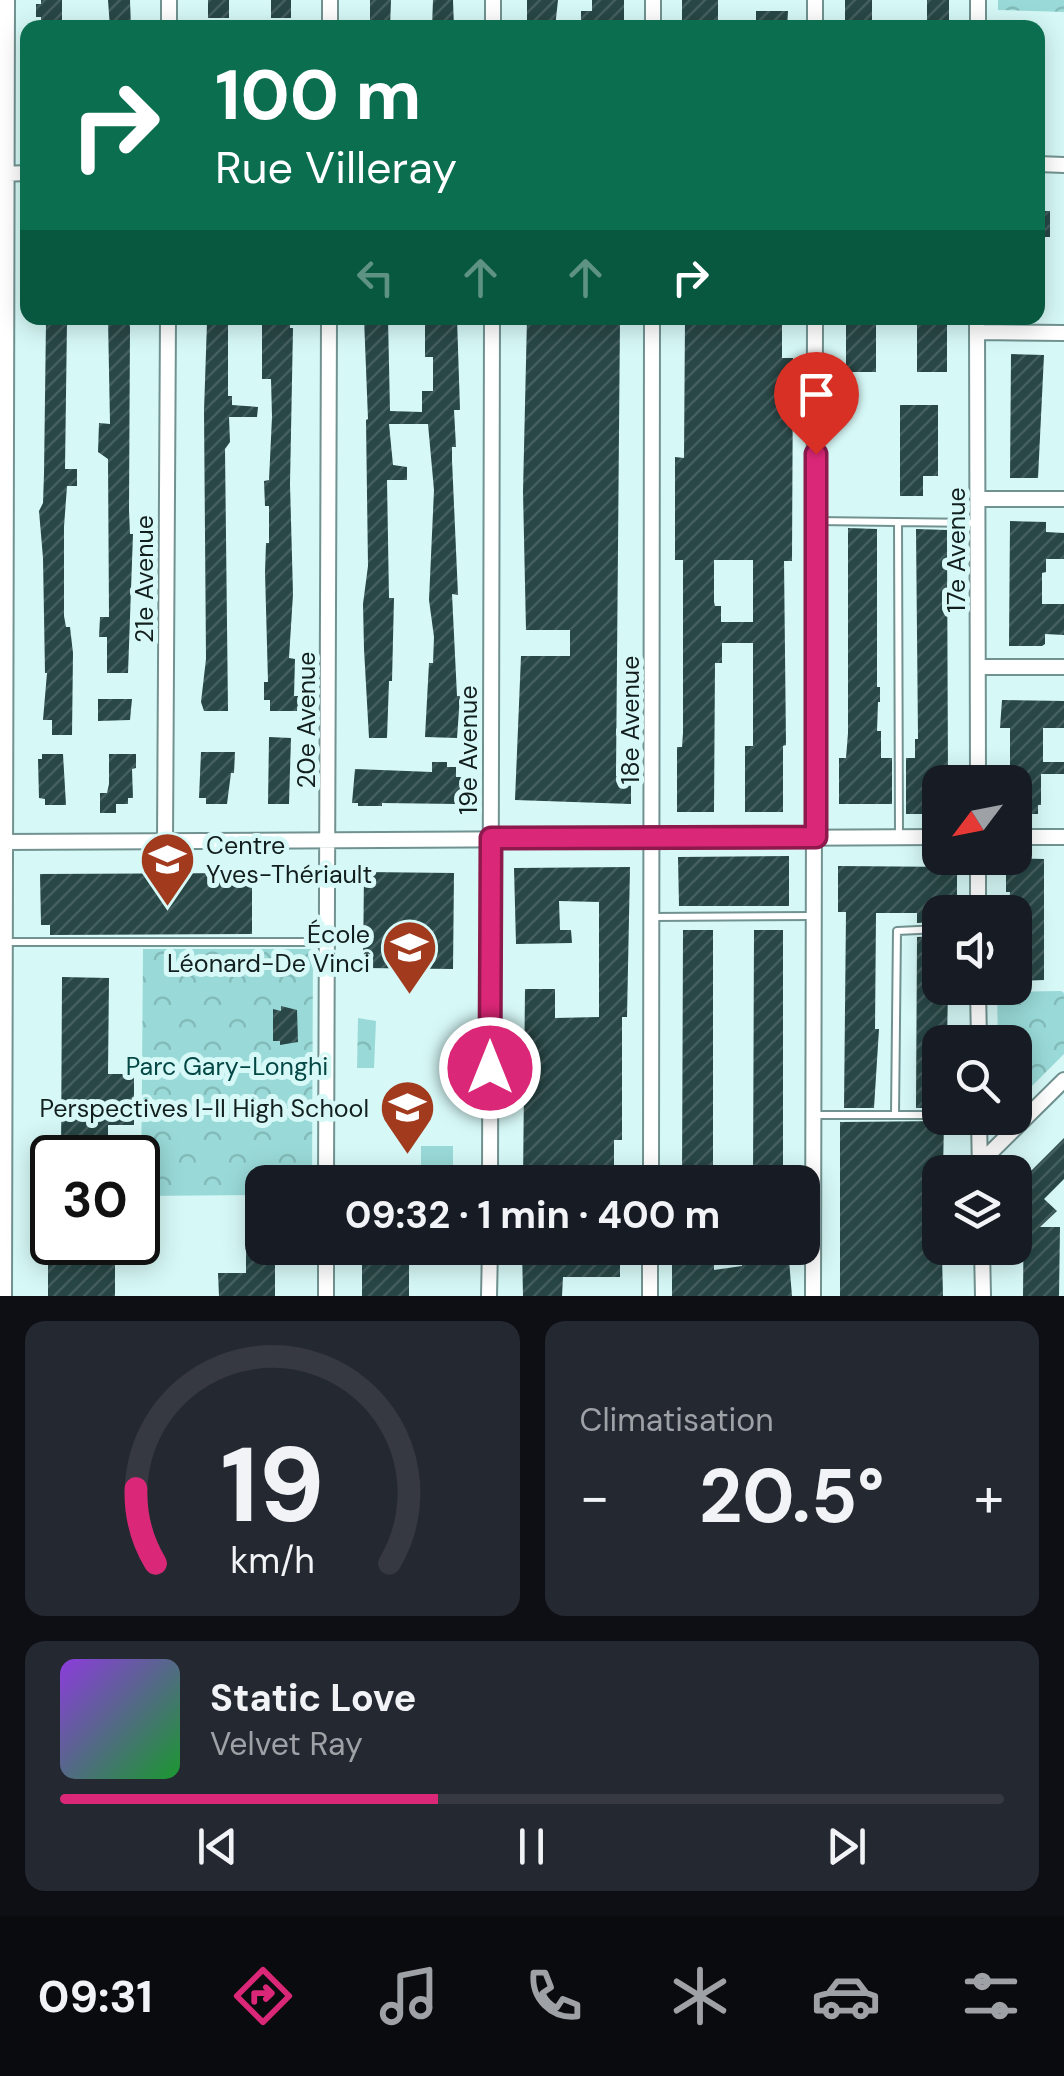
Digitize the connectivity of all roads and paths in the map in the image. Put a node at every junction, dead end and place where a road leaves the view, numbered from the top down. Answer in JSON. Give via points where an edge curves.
{"nodes":[{"id":1,"x":7,"y":0,"type":"edge"},
{"id":2,"x":4,"y":174,"type":"edge"},
{"id":3,"x":168,"y":325,"type":"edge"},
{"id":4,"x":329,"y":325,"type":"edge"},
{"id":5,"x":492,"y":325,"type":"edge"},
{"id":6,"x":652,"y":325,"type":"edge"},
{"id":7,"x":815,"y":325,"type":"edge"},
{"id":8,"x":977,"y":325,"type":"edge"},
{"id":9,"x":1064,"y":332,"type":"edge"},
{"id":10,"x":979,"y":499,"type":"junction"},
{"id":11,"x":1064,"y":499,"type":"edge"},
{"id":12,"x":816,"y":522,"type":"junction"},
{"id":13,"x":898,"y":522,"type":"junction"},
{"id":14,"x":978,"y":524,"type":"junction"},
{"id":15,"x":979,"y":667,"type":"junction"},
{"id":16,"x":1064,"y":667,"type":"edge"},
{"id":17,"x":978,"y":765,"type":"edge"},
{"id":18,"x":652,"y":836,"type":"junction"},
{"id":19,"x":816,"y":837,"type":"junction"},
{"id":20,"x":899,"y":837,"type":"junction"},
{"id":21,"x":922,"y":837,"type":"edge"},
{"id":22,"x":1032,"y":837,"type":"edge"},
{"id":23,"x":1064,"y":837,"type":"edge"},
{"id":24,"x":491,"y":838,"type":"junction"},
{"id":25,"x":165,"y":840,"type":"junction"},
{"id":26,"x":328,"y":840,"type":"junction"},
{"id":27,"x":3,"y":842,"type":"edge"},
{"id":28,"x":816,"y":916,"type":"junction"},
{"id":29,"x":652,"y":917,"type":"junction"},
{"id":30,"x":922,"y":929,"type":"edge"},
{"id":31,"x":6,"y":942,"type":"junction"},
{"id":32,"x":327,"y":942,"type":"junction"},
{"id":33,"x":1064,"y":1080,"type":"edge"},
{"id":34,"x":815,"y":1115,"type":"junction"},
{"id":35,"x":895,"y":1115,"type":"junction"},
{"id":36,"x":922,"y":1115,"type":"edge"},
{"id":37,"x":992,"y":1155,"type":"edge"},
{"id":38,"x":326,"y":1165,"type":"edge"},
{"id":39,"x":490,"y":1165,"type":"edge"},
{"id":40,"x":650,"y":1165,"type":"edge"},
{"id":41,"x":326,"y":1265,"type":"edge"},
{"id":42,"x":490,"y":1265,"type":"edge"},
{"id":43,"x":650,"y":1265,"type":"edge"},
{"id":44,"x":982,"y":1265,"type":"edge"},
{"id":45,"x":4,"y":1296,"type":"edge"},
{"id":46,"x":326,"y":1296,"type":"edge"},
{"id":47,"x":490,"y":1296,"type":"edge"},
{"id":48,"x":650,"y":1296,"type":"edge"},
{"id":49,"x":814,"y":1296,"type":"edge"},
{"id":50,"x":983,"y":1296,"type":"edge"}],
"edges":[{"from":1,"to":2,"type":"street"},
{"from":2,"to":27,"type":"street"},
{"from":3,"to":25,"type":"street","name":"21e Avenue"},
{"from":4,"to":26,"type":"street","name":"20e Avenue"},
{"from":5,"to":24,"type":"street","name":"19e Avenue"},
{"from":6,"to":18,"type":"street","name":"18e Avenue"},
{"from":7,"to":12,"type":"street"},
{"from":8,"to":9,"type":"street"},
{"from":8,"to":10,"type":"street","name":"17e Avenue"},
{"from":10,"to":11,"type":"street"},
{"from":10,"to":14,"type":"street","name":"17e Avenue"},
{"from":12,"to":13,"type":"lane"},
{"from":12,"to":19,"type":"street"},
{"from":13,"to":14,"type":"lane"},
{"from":13,"to":20,"type":"lane"},
{"from":14,"to":15,"type":"street","name":"17e Avenue"},
{"from":15,"to":16,"type":"street"},
{"from":15,"to":17,"type":"street","name":"17e Avenue"},
{"from":18,"to":19,"type":"street"},
{"from":18,"to":24,"type":"street"},
{"from":18,"to":29,"type":"street","name":"18e Avenue"},
{"from":19,"to":20,"type":"street"},
{"from":19,"to":28,"type":"street"},
{"from":20,"to":21,"type":"street"},
{"from":22,"to":23,"type":"street"},
{"from":24,"to":26,"type":"street"},
{"from":24,"to":39,"type":"street","name":"19e Avenue"},
{"from":25,"to":26,"type":"street"},
{"from":25,"to":27,"type":"street"},
{"from":26,"to":32,"type":"street","name":"20e Avenue"},
{"from":27,"to":31,"type":"street"},
{"from":28,"to":29,"type":"lane"},
{"from":28,"to":34,"type":"street"},
{"from":29,"to":40,"type":"street","name":"18e Avenue"},
{"from":30,"to":35,"type":"lane","via":[[897,930]]},
{"from":31,"to":32,"type":"lane"},
{"from":31,"to":45,"type":"street"},
{"from":32,"to":38,"type":"street","name":"20e Avenue"},
{"from":33,"to":37,"type":"street"},
{"from":34,"to":35,"type":"lane"},
{"from":34,"to":49,"type":"street"},
{"from":35,"to":36,"type":"lane"},
{"from":41,"to":46,"type":"street"},
{"from":42,"to":47,"type":"street"},
{"from":43,"to":48,"type":"street"},
{"from":44,"to":50,"type":"street"}]}
